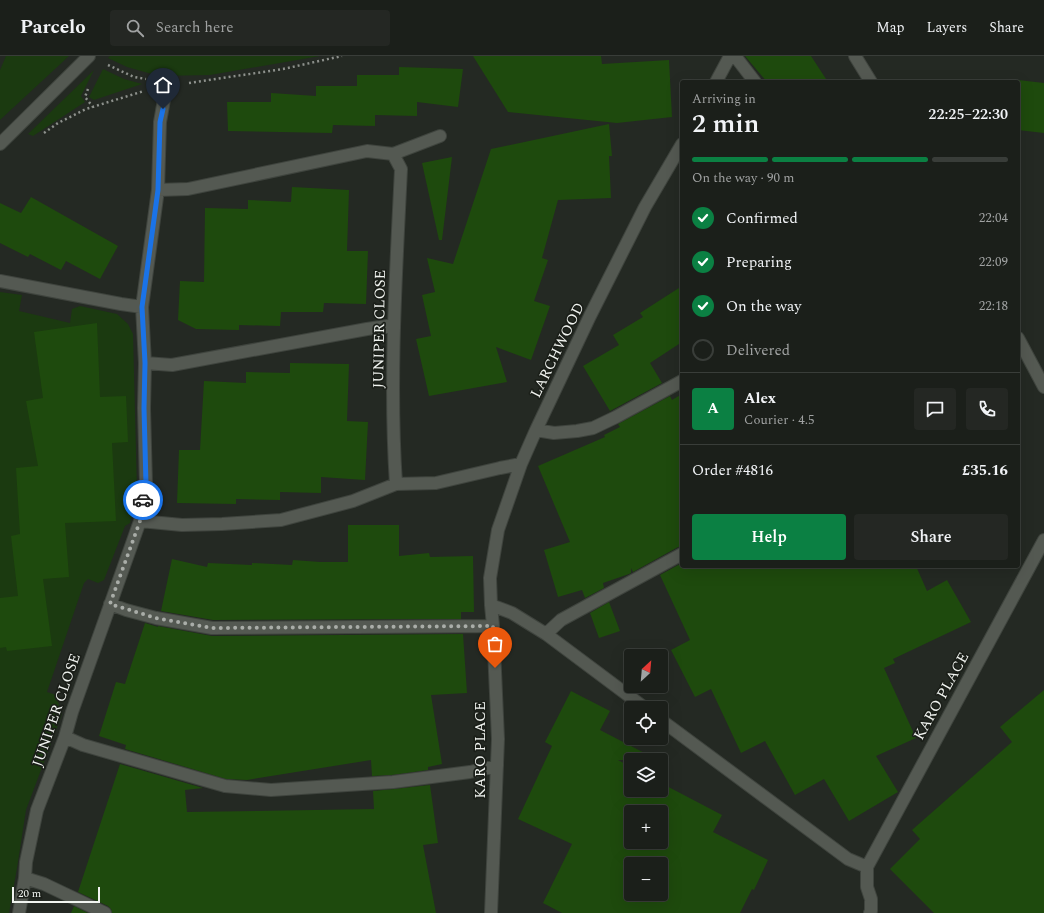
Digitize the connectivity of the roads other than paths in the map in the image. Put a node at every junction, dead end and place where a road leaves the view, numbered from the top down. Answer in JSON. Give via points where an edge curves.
{"nodes":[{"id":1,"x":89,"y":56,"type":"edge"},
{"id":2,"x":730,"y":56,"type":"edge"},
{"id":3,"x":735,"y":56,"type":"edge"},
{"id":4,"x":854,"y":56,"type":"edge"},
{"id":5,"x":717,"y":80,"type":"edge"},
{"id":6,"x":753,"y":80,"type":"edge"},
{"id":7,"x":870,"y":80,"type":"edge"},
{"id":8,"x":167,"y":83,"type":"road end"},
{"id":9,"x":440,"y":136,"type":"dead end"},
{"id":10,"x":0,"y":144,"type":"edge"},
{"id":11,"x":680,"y":147,"type":"edge"},
{"id":12,"x":393,"y":154,"type":"junction"},
{"id":13,"x":158,"y":190,"type":"junction"},
{"id":14,"x":0,"y":281,"type":"edge"},
{"id":15,"x":142,"y":307,"type":"junction"},
{"id":16,"x":394,"y":325,"type":"junction"},
{"id":17,"x":1020,"y":342,"type":"edge"},
{"id":18,"x":145,"y":363,"type":"junction"},
{"id":19,"x":680,"y":381,"type":"edge"},
{"id":20,"x":1044,"y":387,"type":"edge"},
{"id":21,"x":536,"y":430,"type":"junction"},
{"id":22,"x":522,"y":464,"type":"junction"},
{"id":23,"x":396,"y":484,"type":"junction"},
{"id":24,"x":140,"y":521,"type":"junction"},
{"id":25,"x":1044,"y":540,"type":"edge"},
{"id":26,"x":680,"y":555,"type":"edge"},
{"id":27,"x":110,"y":604,"type":"junction"},
{"id":28,"x":491,"y":605,"type":"junction"},
{"id":29,"x":493,"y":626,"type":"junction"},
{"id":30,"x":546,"y":634,"type":"junction"},
{"id":31,"x":636,"y":701,"type":"edge"},
{"id":32,"x":668,"y":725,"type":"edge"},
{"id":33,"x":65,"y":737,"type":"junction"},
{"id":34,"x":497,"y":766,"type":"junction"},
{"id":35,"x":867,"y":867,"type":"junction"},
{"id":36,"x":25,"y":878,"type":"junction"},
{"id":37,"x":18,"y":913,"type":"edge"},
{"id":38,"x":105,"y":913,"type":"edge"},
{"id":39,"x":491,"y":913,"type":"edge"},
{"id":40,"x":870,"y":913,"type":"edge"}],
"edges":[{"from":1,"to":10,"type":"lane"},
{"from":2,"to":5,"type":"lane"},
{"from":3,"to":6,"type":"lane"},
{"from":4,"to":7,"type":"lane"},
{"from":8,"to":13,"type":"lane","name":"JUNIPER CLOSE","via":[[160,122]]},
{"from":9,"to":12,"type":"lane"},
{"from":11,"to":21,"type":"lane","name":"LARCHWOOD","via":[[645,207]]},
{"from":12,"to":13,"type":"lane","via":[[367,151],[188,189]]},
{"from":12,"to":16,"type":"lane","name":"JUNIPER CLOSE","via":[[400,169]]},
{"from":13,"to":15,"type":"lane","name":"JUNIPER CLOSE"},
{"from":14,"to":15,"type":"lane"},
{"from":15,"to":18,"type":"lane","name":"JUNIPER CLOSE"},
{"from":16,"to":18,"type":"lane","via":[[172,365]]},
{"from":16,"to":23,"type":"lane","name":"JUNIPER CLOSE"},
{"from":17,"to":20,"type":"lane"},
{"from":18,"to":24,"type":"lane","name":"JUNIPER CLOSE","via":[[146,485]]},
{"from":19,"to":21,"type":"lane","via":[[593,428],[554,433]]},
{"from":21,"to":22,"type":"lane","name":"LARCHWOOD"},
{"from":22,"to":23,"type":"lane","via":[[436,483]]},
{"from":22,"to":28,"type":"lane","name":"KARO PLACE","via":[[498,530],[490,578]]},
{"from":23,"to":24,"type":"lane","via":[[353,501],[281,520],[182,525]]},
{"from":24,"to":27,"type":"lane","name":"JUNIPER CLOSE"},
{"from":25,"to":35,"type":"lane","name":"KARO PLACE"},
{"from":26,"to":30,"type":"lane","via":[[561,620]]},
{"from":27,"to":29,"type":"lane","via":[[156,618],[212,628]]},
{"from":27,"to":33,"type":"lane","name":"JUNIPER CLOSE"},
{"from":28,"to":29,"type":"lane","name":"KARO PLACE"},
{"from":28,"to":30,"type":"lane","via":[[512,613]]},
{"from":29,"to":34,"type":"lane","name":"KARO PLACE"},
{"from":30,"to":31,"type":"lane"},
{"from":32,"to":35,"type":"lane","via":[[848,859]]},
{"from":33,"to":34,"type":"lane","via":[[83,746],[225,786],[271,790],[393,782]]},
{"from":33,"to":36,"type":"lane","name":"JUNIPER CLOSE","via":[[37,810]]},
{"from":34,"to":39,"type":"lane","name":"KARO PLACE"},
{"from":35,"to":40,"type":"lane","name":"KARO PLACE"},
{"from":36,"to":37,"type":"lane","name":"JUNIPER CLOSE"},
{"from":36,"to":38,"type":"lane","via":[[44,884]]}]}
